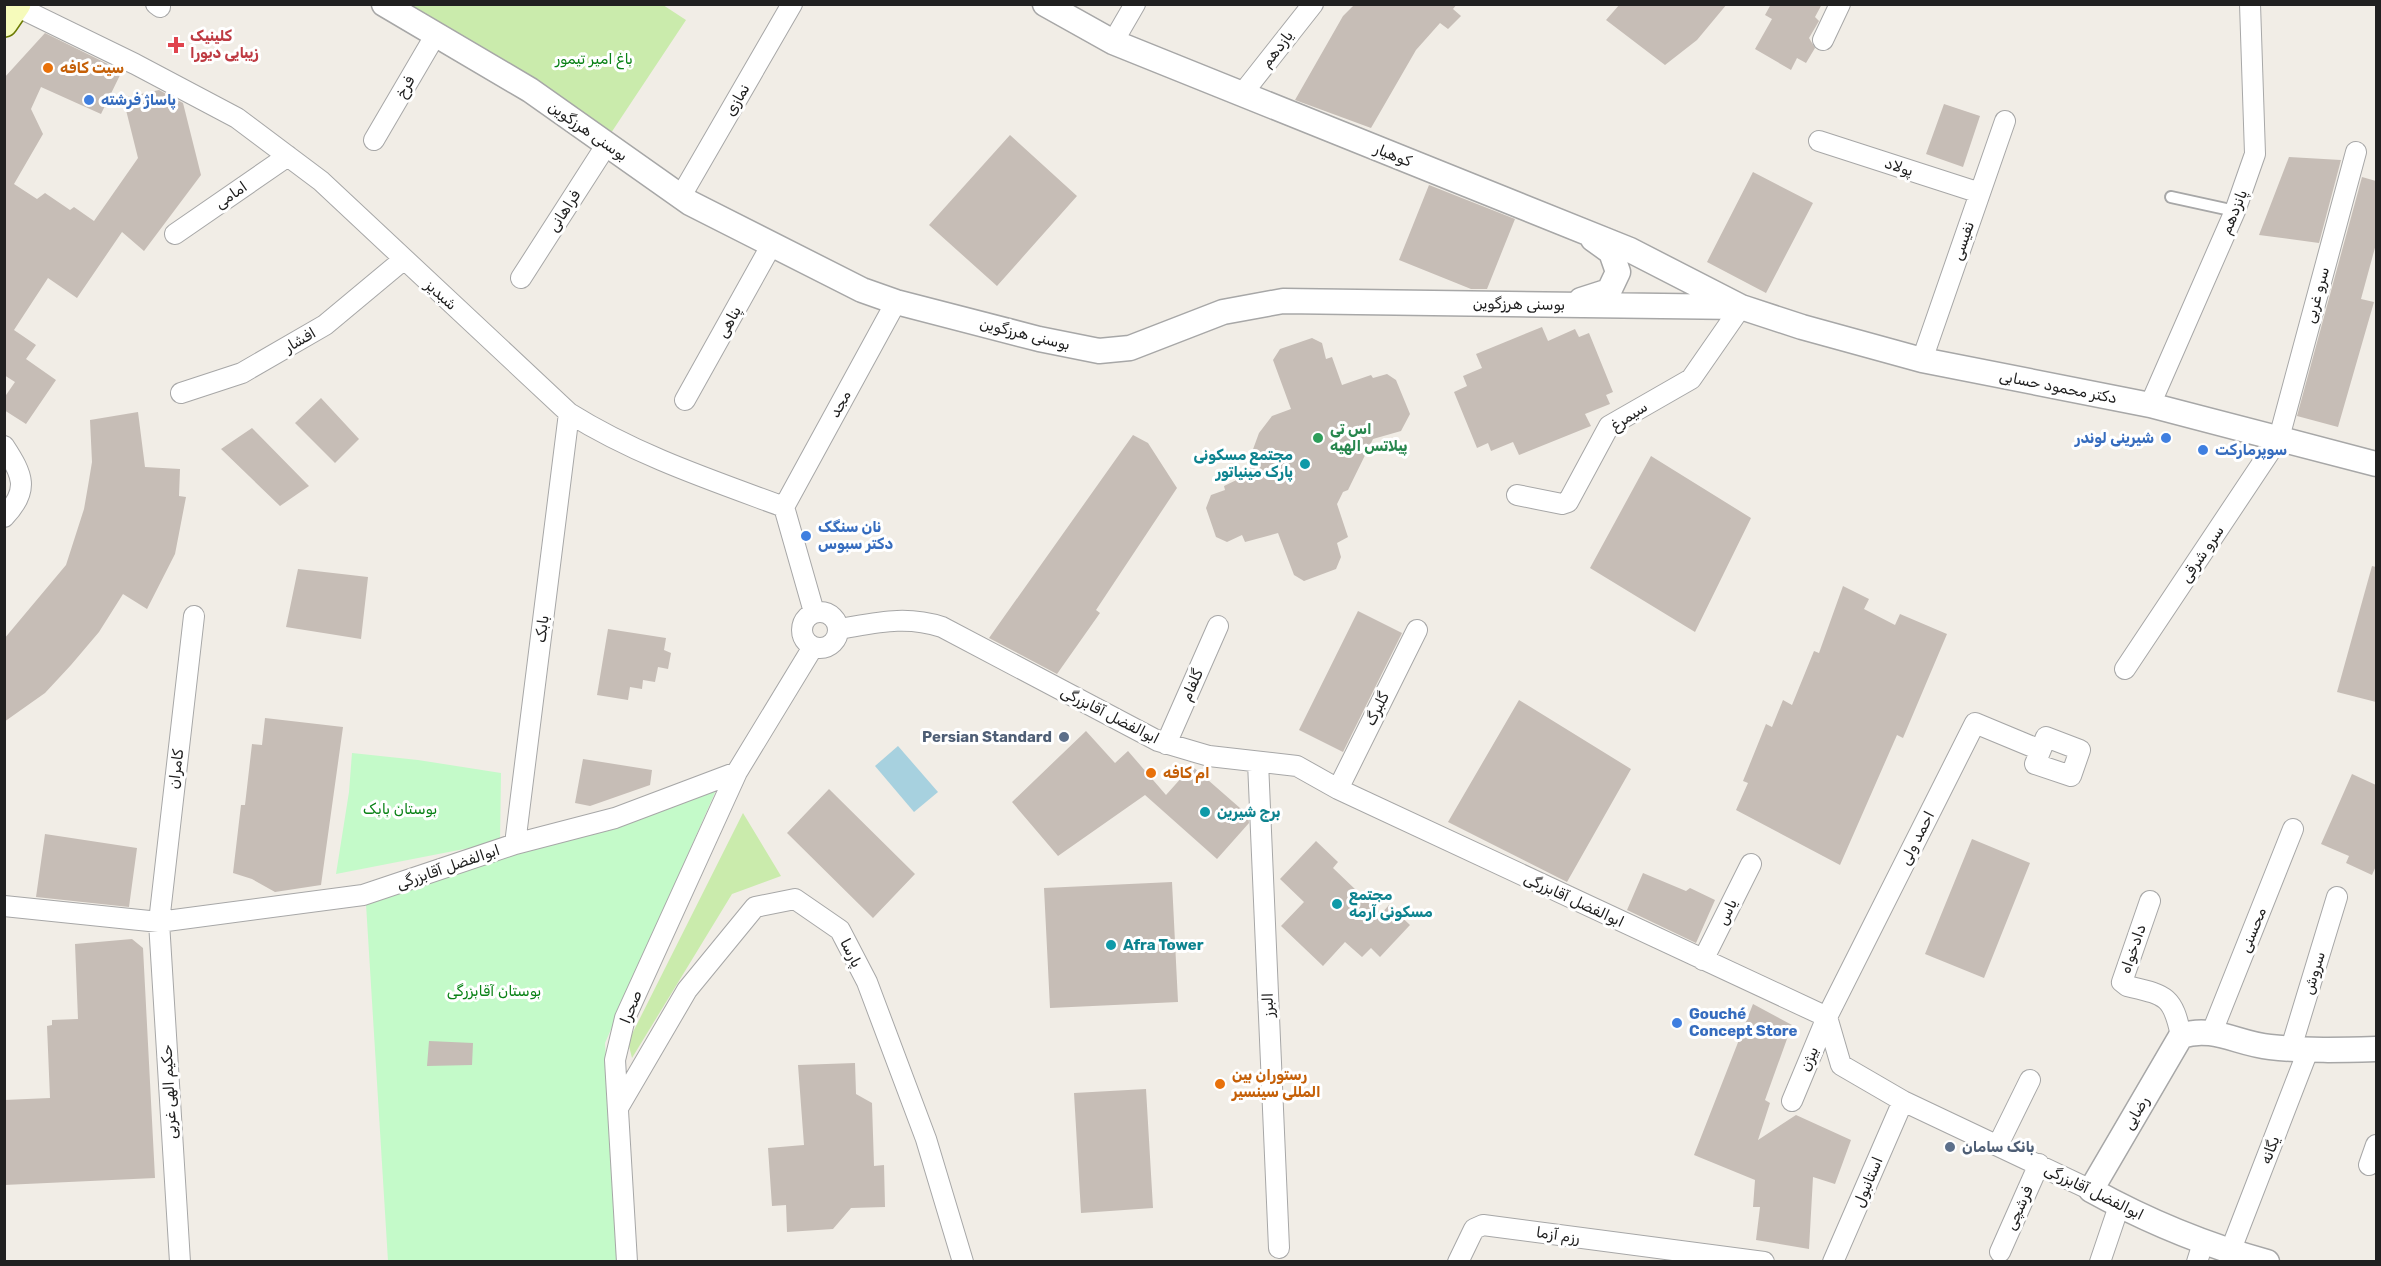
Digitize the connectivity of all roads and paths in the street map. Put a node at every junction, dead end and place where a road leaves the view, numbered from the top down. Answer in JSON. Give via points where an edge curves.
{"nodes":[{"id":1,"x":384,"y":4,"type":"edge"},
{"id":2,"x":792,"y":4,"type":"edge"},
{"id":3,"x":1044,"y":4,"type":"edge"},
{"id":4,"x":1135,"y":4,"type":"edge"},
{"id":5,"x":1313,"y":4,"type":"edge"},
{"id":6,"x":1840,"y":4,"type":"edge"},
{"id":7,"x":2250,"y":4,"type":"edge"},
{"id":8,"x":12,"y":10,"type":"edge"},
{"id":9,"x":435,"y":34,"type":"junction"},
{"id":10,"x":1823,"y":40,"type":"dead end"},
{"id":11,"x":1113,"y":42,"type":"junction"},
{"id":12,"x":1242,"y":94,"type":"junction"},
{"id":13,"x":2005,"y":121,"type":"dead end"},
{"id":14,"x":374,"y":140,"type":"dead end"},
{"id":15,"x":1819,"y":141,"type":"dead end"},
{"id":16,"x":607,"y":144,"type":"junction"},
{"id":17,"x":2356,"y":152,"type":"dead end"},
{"id":18,"x":288,"y":156,"type":"junction"},
{"id":19,"x":1980,"y":193,"type":"junction"},
{"id":20,"x":681,"y":196,"type":"junction"},
{"id":21,"x":2171,"y":197,"type":"dead end"},
{"id":22,"x":2235,"y":211,"type":"junction"},
{"id":23,"x":1583,"y":231,"type":"junction"},
{"id":24,"x":175,"y":234,"type":"dead end"},
{"id":25,"x":772,"y":244,"type":"junction"},
{"id":26,"x":403,"y":260,"type":"junction"},
{"id":27,"x":521,"y":278,"type":"dead end"},
{"id":28,"x":896,"y":302,"type":"junction"},
{"id":29,"x":1567,"y":305,"type":"junction"},
{"id":30,"x":1741,"y":307,"type":"junction"},
{"id":31,"x":1922,"y":360,"type":"junction"},
{"id":32,"x":181,"y":393,"type":"dead end"},
{"id":33,"x":685,"y":400,"type":"dead end"},
{"id":34,"x":2150,"y":405,"type":"junction"},
{"id":35,"x":569,"y":413,"type":"junction"},
{"id":36,"x":2279,"y":438,"type":"junction"},
{"id":37,"x":4,"y":446,"type":"edge"},
{"id":38,"x":2376,"y":464,"type":"edge"},
{"id":39,"x":1517,"y":495,"type":"dead end"},
{"id":40,"x":784,"y":507,"type":"junction"},
{"id":41,"x":4,"y":517,"type":"edge"},
{"id":42,"x":814,"y":612,"type":"junction"},
{"id":43,"x":194,"y":616,"type":"dead end"},
{"id":44,"x":1218,"y":626,"type":"dead end"},
{"id":45,"x":839,"y":629,"type":"junction"},
{"id":46,"x":1417,"y":630,"type":"dead end"},
{"id":47,"x":813,"y":647,"type":"junction"},
{"id":48,"x":2125,"y":669,"type":"dead end"},
{"id":49,"x":1167,"y":744,"type":"junction"},
{"id":50,"x":2040,"y":750,"type":"dead end"},
{"id":51,"x":1258,"y":762,"type":"junction"},
{"id":52,"x":737,"y":772,"type":"junction"},
{"id":53,"x":1338,"y":789,"type":"junction"},
{"id":54,"x":2293,"y":829,"type":"dead end"},
{"id":55,"x":515,"y":844,"type":"junction"},
{"id":56,"x":1751,"y":864,"type":"dead end"},
{"id":57,"x":2337,"y":897,"type":"dead end"},
{"id":58,"x":2150,"y":901,"type":"dead end"},
{"id":59,"x":4,"y":906,"type":"edge"},
{"id":60,"x":159,"y":922,"type":"junction"},
{"id":61,"x":1703,"y":960,"type":"junction"},
{"id":62,"x":1827,"y":1017,"type":"junction"},
{"id":63,"x":2212,"y":1032,"type":"junction"},
{"id":64,"x":2181,"y":1035,"type":"junction"},
{"id":65,"x":2300,"y":1048,"type":"junction"},
{"id":66,"x":2376,"y":1049,"type":"edge"},
{"id":67,"x":2030,"y":1080,"type":"dead end"},
{"id":68,"x":1792,"y":1101,"type":"dead end"},
{"id":69,"x":1903,"y":1101,"type":"junction"},
{"id":70,"x":618,"y":1108,"type":"junction"},
{"id":71,"x":1998,"y":1145,"type":"junction"},
{"id":72,"x":2376,"y":1145,"type":"edge"},
{"id":73,"x":2039,"y":1164,"type":"junction"},
{"id":74,"x":2369,"y":1165,"type":"dead end"},
{"id":75,"x":2091,"y":1190,"type":"junction"},
{"id":76,"x":2119,"y":1206,"type":"junction"},
{"id":77,"x":1279,"y":1248,"type":"dead end"},
{"id":78,"x":2000,"y":1252,"type":"dead end"},
{"id":79,"x":2200,"y":1252,"type":"edge"},
{"id":80,"x":2230,"y":1252,"type":"junction"},
{"id":81,"x":1679,"y":1257,"type":"edge"},
{"id":82,"x":180,"y":1262,"type":"edge"},
{"id":83,"x":627,"y":1262,"type":"edge"},
{"id":84,"x":963,"y":1262,"type":"edge"},
{"id":85,"x":1458,"y":1262,"type":"edge"},
{"id":86,"x":1764,"y":1262,"type":"edge"},
{"id":87,"x":1833,"y":1262,"type":"edge"},
{"id":88,"x":2100,"y":1262,"type":"edge"},
{"id":89,"x":2267,"y":1262,"type":"edge"}],
"edges":[{"from":1,"to":9,"type":"street","name":"بوسنی هرزگوین"},
{"from":2,"to":20,"type":"street","name":"نمازی"},
{"from":3,"to":11,"type":"street","name":"کوهیار"},
{"from":4,"to":11,"type":"street"},
{"from":5,"to":12,"type":"street","name":"یازدهم"},
{"from":6,"to":10,"type":"street"},
{"from":7,"to":22,"type":"street","name":"پانزدهم","via":[[2255,154]]},
{"from":8,"to":18,"type":"street","name":"شبدیز","via":[[135,64],[237,118]]},
{"from":9,"to":14,"type":"street","name":"فرخ"},
{"from":9,"to":16,"type":"street","name":"بوسنی هرزگوین","via":[[530,90]]},
{"from":11,"to":12,"type":"street","name":"کوهیار"},
{"from":12,"to":23,"type":"street","name":"کوهیار"},
{"from":13,"to":19,"type":"street","name":"نفیسی"},
{"from":15,"to":19,"type":"street","name":"پولاد"},
{"from":16,"to":20,"type":"street","name":"بوسنی هرزگوین"},
{"from":16,"to":27,"type":"street","name":"فراهانی"},
{"from":17,"to":36,"type":"street","name":"سرو غربی"},
{"from":18,"to":24,"type":"street","name":"امامی"},
{"from":18,"to":26,"type":"street","name":"شبدیز","via":[[321,181]]},
{"from":19,"to":31,"type":"street","name":"نفیسی"},
{"from":20,"to":25,"type":"street","name":"بوسنی هرزگوین"},
{"from":21,"to":22,"type":"lane"},
{"from":22,"to":34,"type":"street","name":"پانزدهم"},
{"from":23,"to":29,"type":"street","via":[[1611,252],[1618,272],[1609,291]]},
{"from":23,"to":30,"type":"street","name":"کوهیار","via":[[1630,250]]},
{"from":25,"to":28,"type":"street","name":"بوسنی هرزگوین","via":[[862,290]]},
{"from":25,"to":33,"type":"street","name":"پناهی"},
{"from":26,"to":32,"type":"street","name":"افشار","via":[[325,325],[242,373]]},
{"from":26,"to":35,"type":"street","name":"شبدیز"},
{"from":28,"to":29,"type":"street","name":"بوسنی هرزگوین","via":[[1099,351],[1130,348],[1222,312],[1283,301]]},
{"from":28,"to":40,"type":"street","name":"مجد"},
{"from":29,"to":30,"type":"street","name":"بوسنی هرزگوین"},
{"from":30,"to":31,"type":"street","name":"دکتر محمود حسابی"},
{"from":30,"to":39,"type":"street","name":"سیمرغ","via":[[1691,379],[1609,426],[1568,502]]},
{"from":31,"to":34,"type":"street","name":"دکتر محمود حسابی"},
{"from":34,"to":36,"type":"street","name":"دکتر محمود حسابی"},
{"from":35,"to":40,"type":"street","name":"شبدیز","via":[[605,436]]},
{"from":35,"to":55,"type":"street","name":"بابک"},
{"from":36,"to":38,"type":"street","name":"دکتر محمود حسابی"},
{"from":36,"to":48,"type":"street","name":"سرو شرقی"},
{"from":37,"to":41,"type":"street","via":[[22,479],[18,503]]},
{"from":40,"to":42,"type":"street"},
{"from":42,"to":45,"type":"street","via":[[834,617]]},
{"from":42,"to":47,"type":"street","via":[[803,622],[802,629],[807,643]]},
{"from":43,"to":60,"type":"street","name":"کامران"},
{"from":44,"to":49,"type":"street","name":"گلفام"},
{"from":45,"to":47,"type":"street","via":[[827,647]]},
{"from":45,"to":49,"type":"street","name":"ابوالفضل آقابزرگی","via":[[906,618],[942,627]]},
{"from":46,"to":53,"type":"street","name":"گلبرگ"},
{"from":47,"to":52,"type":"street"},
{"from":49,"to":51,"type":"street","name":"ابوالفضل آقابزرگی","via":[[1209,756]]},
{"from":50,"to":62,"type":"street","name":"احمد ولی","via":[[1975,723]]},
{"from":51,"to":53,"type":"street","name":"ابوالفضل آقابزرگی","via":[[1297,766]]},
{"from":51,"to":77,"type":"street","name":"البرز"},
{"from":52,"to":55,"type":"street","name":"ابوالفضل آقابزرگی","via":[[615,818]]},
{"from":52,"to":70,"type":"street","name":"صحرا","via":[[625,1018],[615,1060]]},
{"from":53,"to":61,"type":"street","name":"ابوالفضل آقابزرگی"},
{"from":54,"to":63,"type":"street","name":"محسنی"},
{"from":55,"to":60,"type":"street","name":"ابوالفضل آقابزرگی","via":[[363,896]]},
{"from":56,"to":61,"type":"street","name":"یاس"},
{"from":57,"to":65,"type":"street","name":"سروش"},
{"from":58,"to":64,"type":"street","name":"دادخواه","via":[[2122,982],[2166,998],[2176,1012]]},
{"from":59,"to":60,"type":"street","name":"ابوالفضل آقابزرگی"},
{"from":60,"to":82,"type":"street","name":"حکیم الهی غربی"},
{"from":61,"to":62,"type":"street","name":"ابوالفضل آقابزرگی"},
{"from":62,"to":68,"type":"street","name":"بیژن"},
{"from":62,"to":69,"type":"street","name":"ابوالفضل آقابزرگی","via":[[1840,1065]]},
{"from":63,"to":64,"type":"street","via":[[2196,1030]]},
{"from":63,"to":65,"type":"street","via":[[2268,1047]]},
{"from":64,"to":75,"type":"street","name":"رضایی"},
{"from":65,"to":66,"type":"street"},
{"from":65,"to":80,"type":"street","name":"یگانه"},
{"from":67,"to":71,"type":"street"},
{"from":69,"to":71,"type":"street","name":"ابوالفضل آقابزرگی"},
{"from":69,"to":87,"type":"street","name":"استانبول"},
{"from":70,"to":83,"type":"street","name":"صحرا"},
{"from":70,"to":84,"type":"street","name":"پارسا","via":[[687,990],[754,907],[795,899],[840,930],[867,982],[926,1139]]},
{"from":71,"to":73,"type":"street","name":"ابوالفضل آقابزرگی"},
{"from":72,"to":74,"type":"street"},
{"from":73,"to":75,"type":"street","name":"ابوالفضل آقابزرگی"},
{"from":73,"to":78,"type":"street","name":"فرشچی"},
{"from":75,"to":76,"type":"street","name":"ابوالفضل آقابزرگی"},
{"from":76,"to":79,"type":"street","name":"ابوالفضل آقابزرگی"},
{"from":76,"to":88,"type":"street"},
{"from":79,"to":80,"type":"street","name":"ابوالفضل آقابزرگی"},
{"from":80,"to":89,"type":"street","name":"ابوالفضل آقابزرگی"},
{"from":81,"to":85,"type":"street","name":"رزم آزما","via":[[1483,1225],[1474,1229]]},
{"from":81,"to":86,"type":"street"}]}
